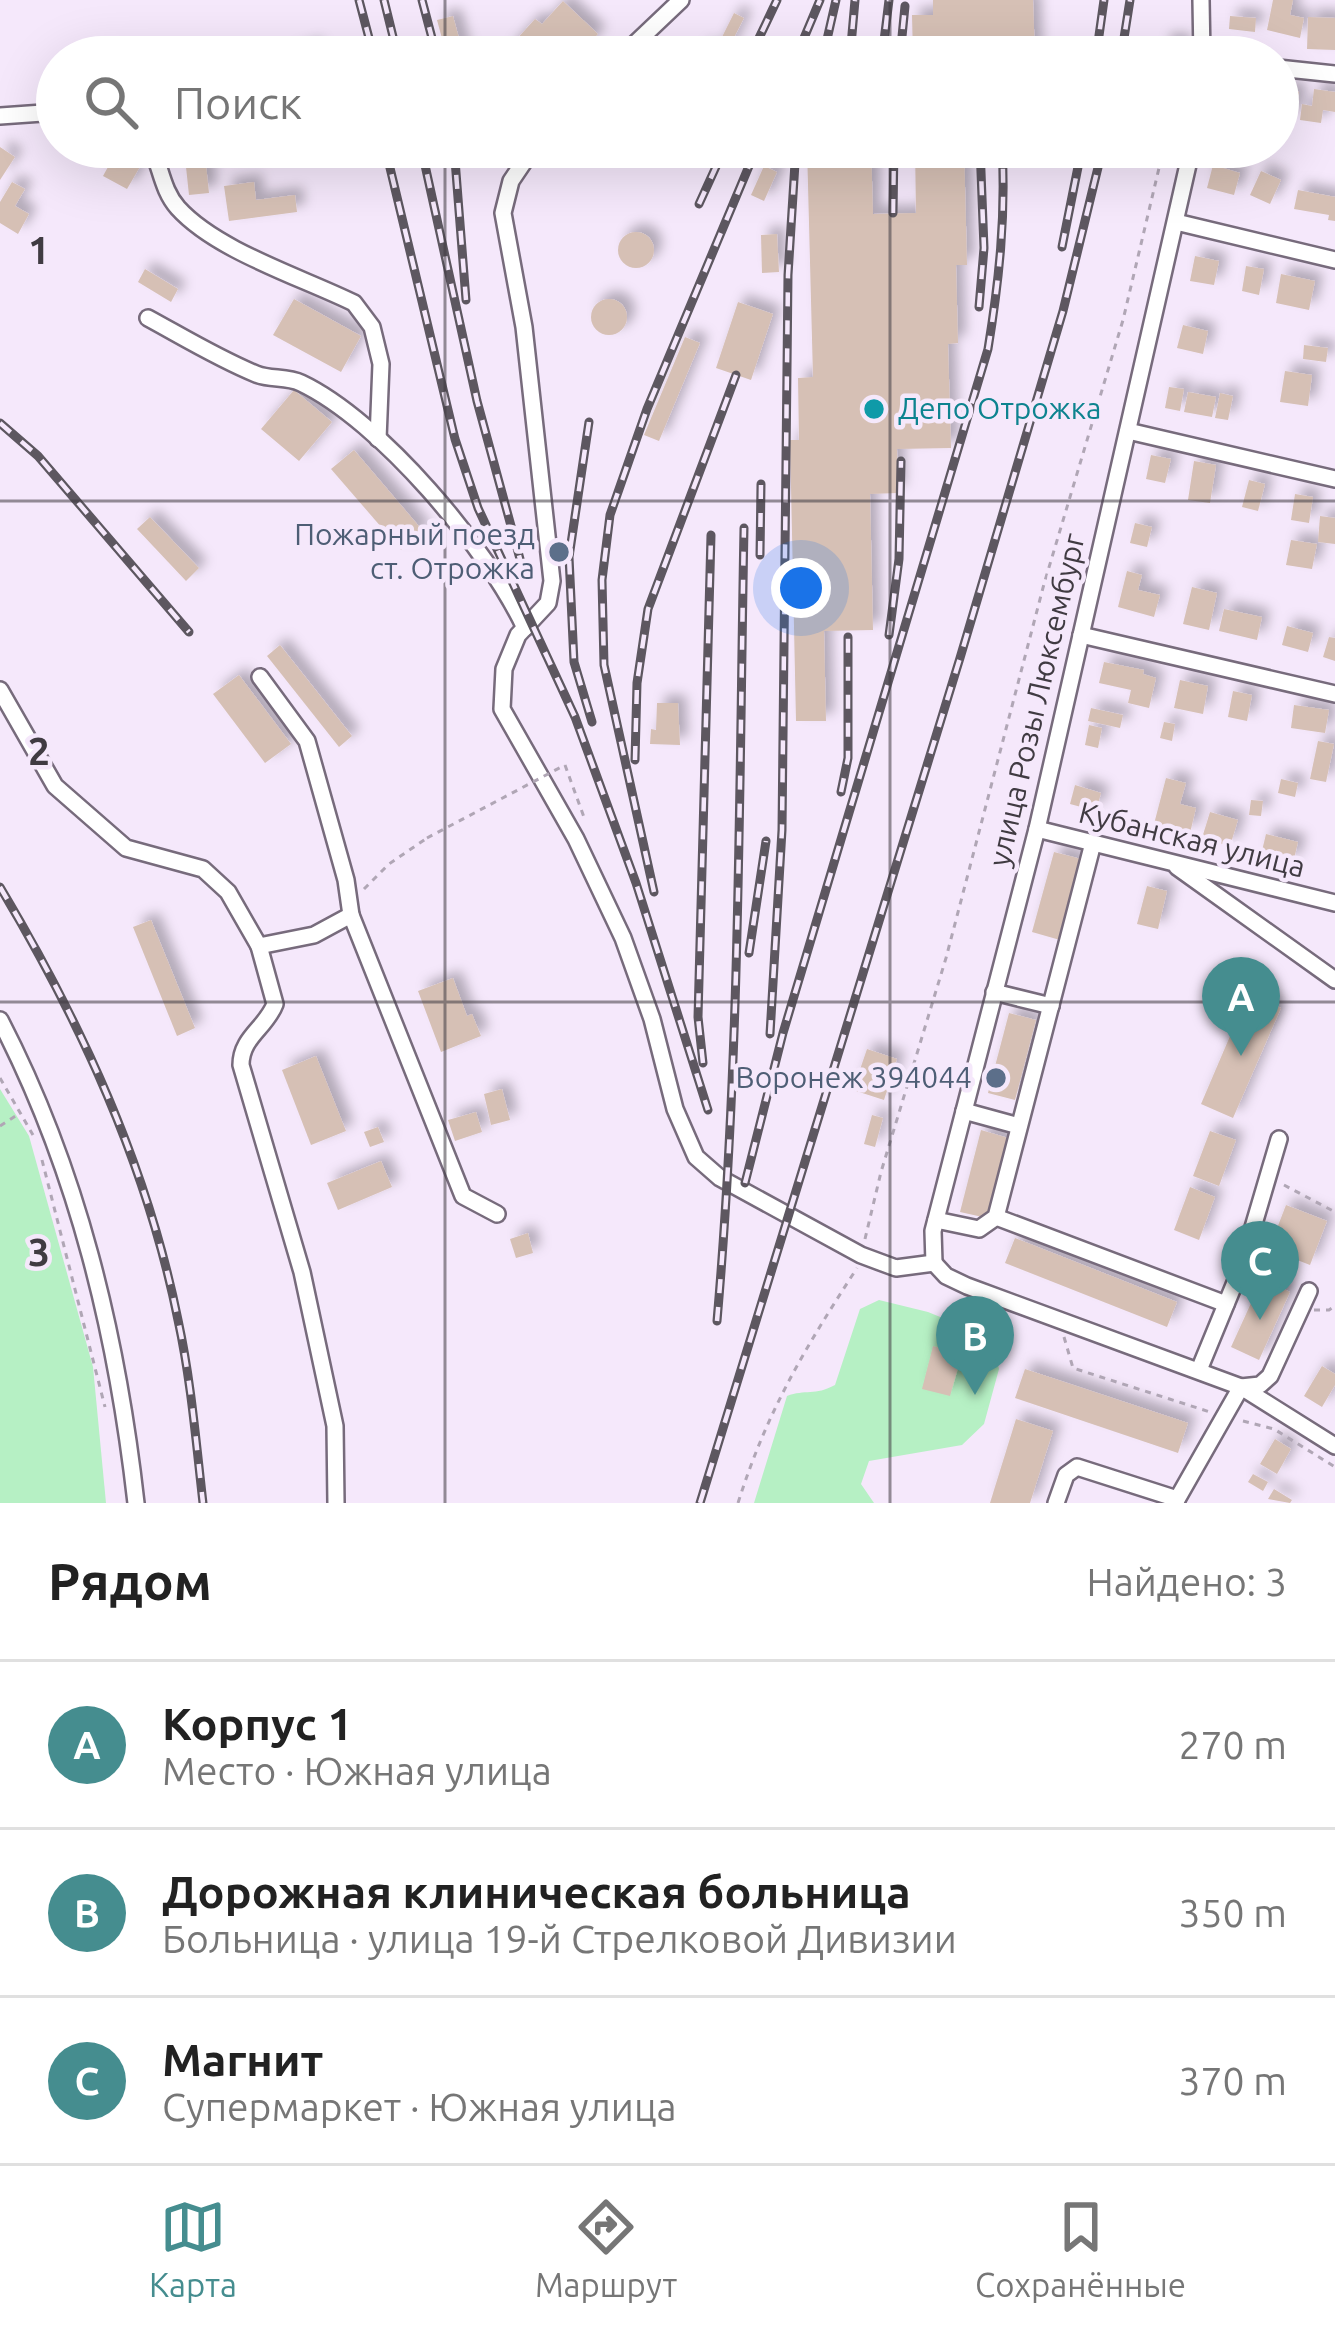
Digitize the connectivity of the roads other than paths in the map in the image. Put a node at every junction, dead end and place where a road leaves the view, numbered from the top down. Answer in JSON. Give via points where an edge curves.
{"nodes":[{"id":1,"x":681,"y":0,"type":"edge"},
{"id":2,"x":1201,"y":0,"type":"edge"},
{"id":3,"x":643,"y":36,"type":"edge"},
{"id":4,"x":1202,"y":36,"type":"edge"},
{"id":5,"x":1299,"y":70,"type":"edge"},
{"id":6,"x":1335,"y":74,"type":"edge"},
{"id":7,"x":36,"y":113,"type":"edge"},
{"id":8,"x":0,"y":116,"type":"edge"},
{"id":9,"x":159,"y":168,"type":"edge"},
{"id":10,"x":520,"y":168,"type":"edge"},
{"id":11,"x":1187,"y":168,"type":"edge"},
{"id":12,"x":1175,"y":222,"type":"junction"},
{"id":13,"x":1335,"y":260,"type":"edge"},
{"id":14,"x":148,"y":318,"type":"dead end"},
{"id":15,"x":1127,"y":430,"type":"junction"},
{"id":16,"x":379,"y":439,"type":"junction"},
{"id":17,"x":1335,"y":479,"type":"edge"},
{"id":18,"x":525,"y":628,"type":"junction"},
{"id":19,"x":1081,"y":635,"type":"junction"},
{"id":20,"x":260,"y":676,"type":"dead end"},
{"id":21,"x":0,"y":690,"type":"edge"},
{"id":22,"x":1335,"y":694,"type":"edge"},
{"id":23,"x":1036,"y":829,"type":"junction"},
{"id":24,"x":1093,"y":843,"type":"junction"},
{"id":25,"x":1169,"y":862,"type":"junction"},
{"id":26,"x":1335,"y":903,"type":"edge"},
{"id":27,"x":351,"y":915,"type":"junction"},
{"id":28,"x":259,"y":946,"type":"junction"},
{"id":29,"x":1335,"y":980,"type":"edge"},
{"id":30,"x":994,"y":992,"type":"junction"},
{"id":31,"x":1051,"y":1006,"type":"junction"},
{"id":32,"x":0,"y":1020,"type":"edge"},
{"id":33,"x":964,"y":1111,"type":"junction"},
{"id":34,"x":1019,"y":1126,"type":"junction"},
{"id":35,"x":1279,"y":1139,"type":"dead end"},
{"id":36,"x":496,"y":1214,"type":"dead end"},
{"id":37,"x":996,"y":1217,"type":"junction"},
{"id":38,"x":936,"y":1220,"type":"junction"},
{"id":39,"x":934,"y":1263,"type":"junction"},
{"id":40,"x":1309,"y":1291,"type":"dead end"},
{"id":41,"x":1226,"y":1304,"type":"junction"},
{"id":42,"x":1199,"y":1370,"type":"junction"},
{"id":43,"x":1241,"y":1388,"type":"junction"},
{"id":44,"x":1335,"y":1446,"type":"edge"},
{"id":45,"x":1176,"y":1501,"type":"edge"},
{"id":46,"x":136,"y":1503,"type":"edge"},
{"id":47,"x":336,"y":1503,"type":"edge"},
{"id":48,"x":1056,"y":1503,"type":"edge"}],
"edges":[{"from":1,"to":3,"type":"street"},
{"from":2,"to":4,"type":"street"},
{"from":5,"to":6,"type":"street"},
{"from":7,"to":8,"type":"street"},
{"from":9,"to":16,"type":"street","via":[[169,194],[198,225],[365,314],[381,364]]},
{"from":10,"to":18,"type":"street","via":[[502,213],[524,327],[552,581],[548,603]]},
{"from":11,"to":12,"type":"street","name":"улица Розы Люксембург"},
{"from":12,"to":13,"type":"street"},
{"from":12,"to":15,"type":"street","name":"улица Розы Люксембург"},
{"from":14,"to":16,"type":"street","via":[[252,373],[301,383]]},
{"from":15,"to":17,"type":"street"},
{"from":15,"to":19,"type":"street","name":"улица Розы Люксембург"},
{"from":16,"to":18,"type":"street","via":[[476,550]]},
{"from":18,"to":39,"type":"street","via":[[504,669],[502,710],[623,938],[695,1157],[859,1261],[896,1268]]},
{"from":19,"to":22,"type":"street"},
{"from":19,"to":23,"type":"street","name":"улица Розы Люксембург"},
{"from":20,"to":27,"type":"street","via":[[307,741]]},
{"from":21,"to":28,"type":"street","via":[[55,786],[127,848],[203,869],[228,892]]},
{"from":23,"to":24,"type":"street","name":"Кубанская улица"},
{"from":23,"to":30,"type":"street","name":"улица Розы Люксембург"},
{"from":24,"to":25,"type":"street","name":"Кубанская улица"},
{"from":24,"to":31,"type":"street"},
{"from":25,"to":26,"type":"street","name":"Кубанская улица"},
{"from":25,"to":29,"type":"street"},
{"from":27,"to":28,"type":"street","via":[[314,934]]},
{"from":27,"to":36,"type":"street","via":[[463,1196]]},
{"from":28,"to":47,"type":"street","via":[[275,1004],[246,1042],[241,1065],[302,1272],[335,1426]]},
{"from":30,"to":31,"type":"street"},
{"from":30,"to":33,"type":"street","name":"улица Розы Люксембург"},
{"from":31,"to":34,"type":"street"},
{"from":32,"to":46,"type":"street","via":[[58,1149],[82,1226],[109,1324]]},
{"from":33,"to":34,"type":"street"},
{"from":33,"to":38,"type":"street","name":"улица Розы Люксембург"},
{"from":34,"to":37,"type":"street"},
{"from":35,"to":41,"type":"street"},
{"from":37,"to":38,"type":"street","via":[[980,1229]]},
{"from":37,"to":41,"type":"street"},
{"from":38,"to":39,"type":"street","name":"улица Розы Люксембург"},
{"from":39,"to":42,"type":"street","via":[[967,1286]]},
{"from":40,"to":43,"type":"street","via":[[1270,1376]]},
{"from":41,"to":42,"type":"street"},
{"from":42,"to":43,"type":"street"},
{"from":43,"to":44,"type":"street"},
{"from":43,"to":45,"type":"street"},
{"from":45,"to":48,"type":"street","via":[[1077,1467]]}]}
